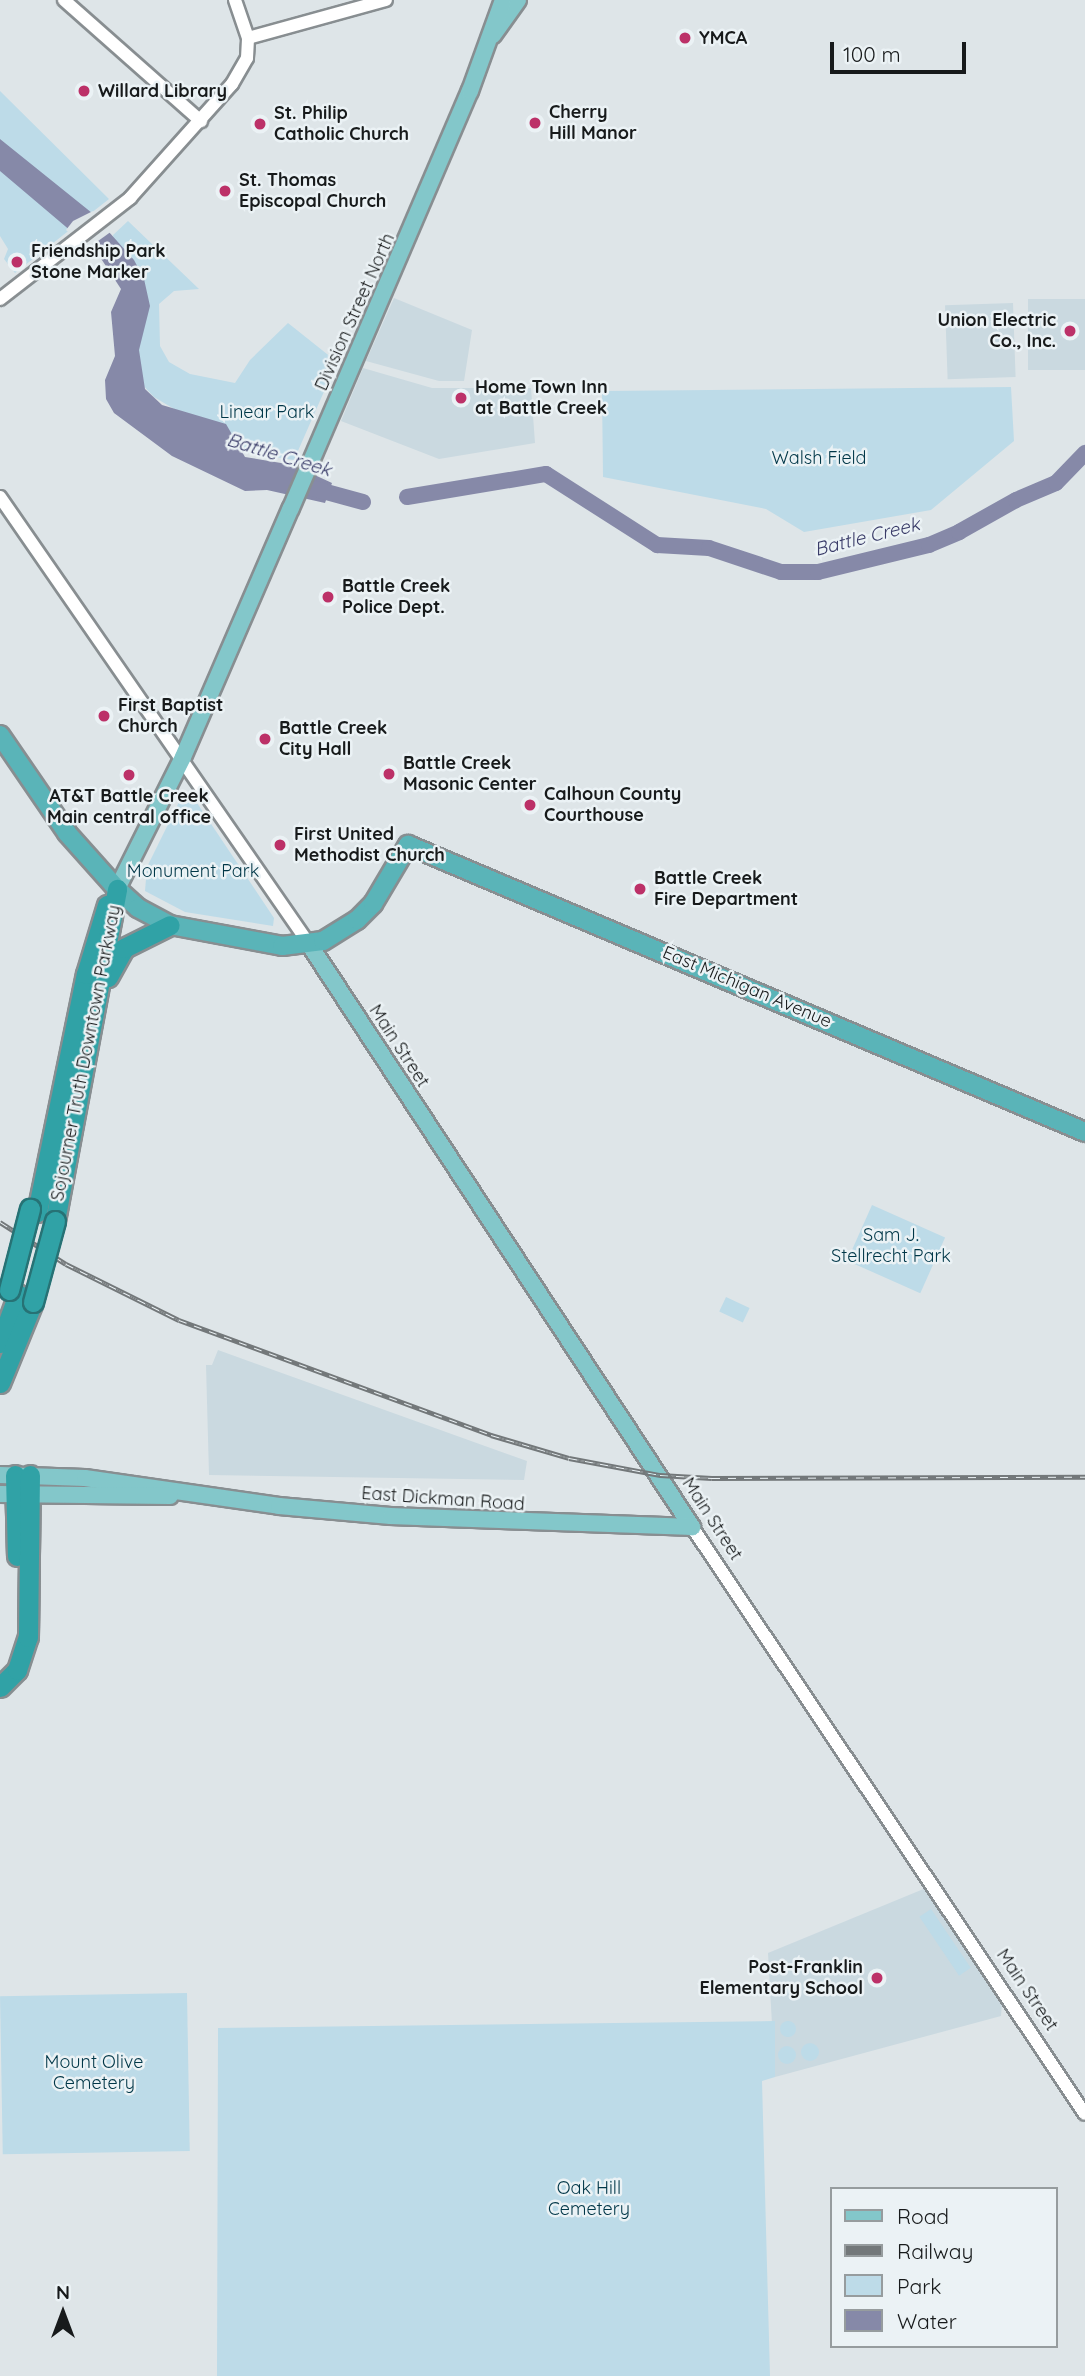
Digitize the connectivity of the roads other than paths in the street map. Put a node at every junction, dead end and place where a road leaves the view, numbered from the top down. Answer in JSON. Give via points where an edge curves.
{"nodes":[{"id":1,"x":64,"y":0,"type":"edge"},
{"id":2,"x":235,"y":0,"type":"edge"},
{"id":3,"x":386,"y":0,"type":"edge"},
{"id":4,"x":503,"y":0,"type":"edge"},
{"id":5,"x":518,"y":0,"type":"edge"},
{"id":6,"x":493,"y":35,"type":"junction"},
{"id":7,"x":248,"y":38,"type":"junction"},
{"id":8,"x":201,"y":121,"type":"junction"},
{"id":9,"x":0,"y":299,"type":"edge"},
{"id":10,"x":0,"y":497,"type":"edge"},
{"id":11,"x":0,"y":735,"type":"edge"},
{"id":12,"x":183,"y":757,"type":"junction"},
{"id":13,"x":117,"y":889,"type":"junction"},
{"id":14,"x":170,"y":925,"type":"junction"},
{"id":15,"x":309,"y":944,"type":"junction"},
{"id":16,"x":101,"y":993,"type":"junction"},
{"id":17,"x":75,"y":1067,"type":"junction"},
{"id":18,"x":64,"y":1123,"type":"junction"},
{"id":19,"x":1085,"y":1132,"type":"edge"},
{"id":20,"x":41,"y":1209,"type":"junction"},
{"id":21,"x":15,"y":1297,"type":"edge"},
{"id":22,"x":0,"y":1343,"type":"edge"},
{"id":23,"x":0,"y":1383,"type":"edge"},
{"id":24,"x":15,"y":1484,"type":"edge"},
{"id":25,"x":692,"y":1527,"type":"junction"},
{"id":26,"x":0,"y":1674,"type":"edge"},
{"id":27,"x":0,"y":1687,"type":"edge"},
{"id":28,"x":1085,"y":2114,"type":"edge"}],
"edges":[{"from":1,"to":8,"type":"street"},
{"from":2,"to":7,"type":"street"},
{"from":3,"to":7,"type":"street"},
{"from":4,"to":6,"type":"main road","name":"Division Street North","via":[[491,23]]},
{"from":5,"to":6,"type":"main road","name":"Division Street North"},
{"from":6,"to":12,"type":"main road","name":"Division Street North"},
{"from":7,"to":8,"type":"street","via":[[242,71]]},
{"from":8,"to":9,"type":"street","via":[[106,219]]},
{"from":10,"to":12,"type":"street"},
{"from":11,"to":13,"type":"highway","via":[[67,833]]},
{"from":12,"to":13,"type":"main road","name":"Division Street North"},
{"from":12,"to":15,"type":"street"},
{"from":13,"to":14,"type":"highway","via":[[138,908]]},
{"from":13,"to":16,"type":"highway","name":"Sojourner Truth Downtown Parkway"},
{"from":13,"to":17,"type":"highway","name":"Sojourner Truth Downtown Parkway","via":[[98,927]]},
{"from":14,"to":15,"type":"highway","via":[[243,941]]},
{"from":14,"to":16,"type":"highway","via":[[124,948]]},
{"from":15,"to":19,"type":"highway","name":"East Michigan Avenue","via":[[341,931],[366,912],[408,845]]},
{"from":15,"to":25,"type":"main road","name":"Main Street"},
{"from":16,"to":17,"type":"highway","name":"Sojourner Truth Downtown Parkway"},
{"from":17,"to":18,"type":"highway","name":"Sojourner Truth Downtown Parkway"},
{"from":18,"to":20,"type":"highway","name":"Sojourner Truth Downtown Parkway"},
{"from":18,"to":20,"type":"highway","name":"Sojourner Truth Downtown Parkway"},
{"from":20,"to":21,"type":"highway","name":"Sojourner Truth Downtown Parkway","bridge":true},
{"from":20,"to":21,"type":"highway","bridge":true},
{"from":21,"to":22,"type":"highway","name":"Sojourner Truth Downtown Parkway"},
{"from":21,"to":23,"type":"highway","name":"Sojourner Truth Downtown Parkway"},
{"from":24,"to":25,"type":"main road","name":"East Dickman Road","via":[[193,1494],[391,1516]]},
{"from":24,"to":26,"type":"highway","via":[[19,1628],[15,1651]]},
{"from":24,"to":27,"type":"highway","via":[[28,1637],[17,1670]]},
{"from":25,"to":28,"type":"street","name":"Main Street"}]}
